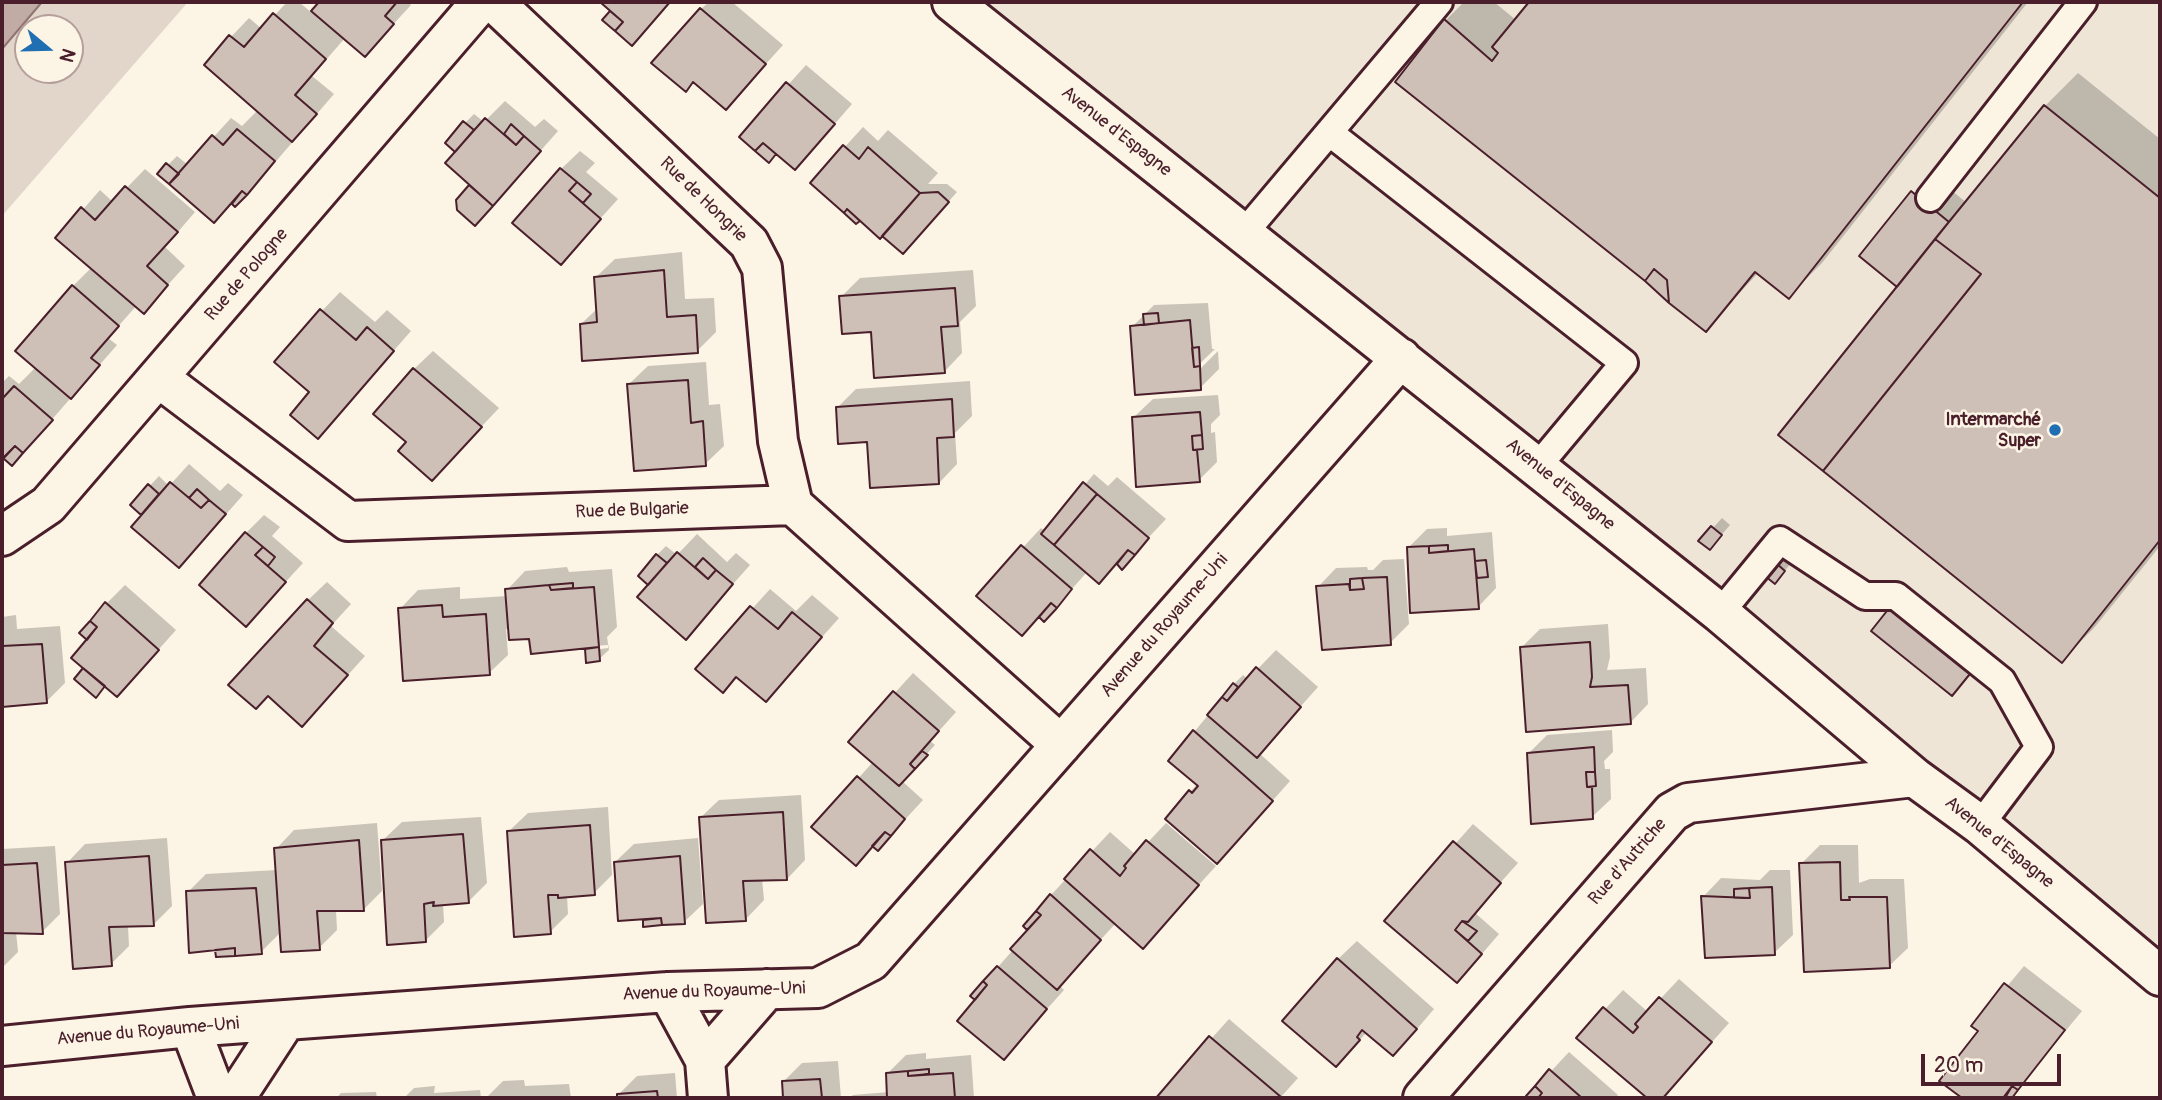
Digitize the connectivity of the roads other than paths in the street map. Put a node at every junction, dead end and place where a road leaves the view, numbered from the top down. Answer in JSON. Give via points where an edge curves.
{"nodes":[{"id":1,"x":481,"y":2,"type":"edge"},
{"id":2,"x":494,"y":2,"type":"edge"},
{"id":3,"x":952,"y":2,"type":"edge"},
{"id":4,"x":2083,"y":2,"type":"edge"},
{"id":5,"x":1430,"y":6,"type":"edge"},
{"id":6,"x":1330,"y":133,"type":"junction"},
{"id":7,"x":1930,"y":198,"type":"dead end"},
{"id":8,"x":1244,"y":233,"type":"junction"},
{"id":9,"x":1401,"y":358,"type":"junction"},
{"id":10,"x":159,"y":378,"type":"junction"},
{"id":11,"x":1537,"y":467,"type":"junction"},
{"id":12,"x":793,"y":505,"type":"junction"},
{"id":13,"x":2,"y":536,"type":"edge"},
{"id":14,"x":1720,"y":613,"type":"junction"},
{"id":15,"x":1061,"y":745,"type":"junction"},
{"id":16,"x":1914,"y":777,"type":"junction"},
{"id":17,"x":1980,"y":825,"type":"junction"},
{"id":18,"x":2160,"y":976,"type":"edge"},
{"id":19,"x":767,"y":989,"type":"junction"},
{"id":20,"x":668,"y":992,"type":"junction"},
{"id":21,"x":286,"y":1020,"type":"junction"},
{"id":22,"x":190,"y":1027,"type":"junction"},
{"id":23,"x":2,"y":1046,"type":"edge"},
{"id":24,"x":705,"y":1060,"type":"junction"},
{"id":25,"x":217,"y":1098,"type":"edge"},
{"id":26,"x":234,"y":1098,"type":"edge"},
{"id":27,"x":708,"y":1098,"type":"edge"},
{"id":28,"x":1423,"y":1098,"type":"edge"}],
"edges":[{"from":1,"to":10,"type":"street","name":"Rue de Pologne"},
{"from":2,"to":12,"type":"street","name":"Rue de Hongrie","via":[[749,243],[762,268],[778,441]]},
{"from":3,"to":8,"type":"street","name":"Avenue d'Espagne"},
{"from":4,"to":7,"type":"lane"},
{"from":5,"to":6,"type":"lane"},
{"from":6,"to":8,"type":"lane"},
{"from":6,"to":11,"type":"lane","via":[[1624,363]]},
{"from":8,"to":9,"type":"street","name":"Avenue d'Espagne"},
{"from":9,"to":11,"type":"street","name":"Avenue d'Espagne"},
{"from":9,"to":15,"type":"street","name":"Avenue du Royaume-Uni"},
{"from":10,"to":12,"type":"street","name":"Rue de Bulgarie","via":[[348,521]]},
{"from":10,"to":13,"type":"street","name":"Rue de Pologne","via":[[48,505]]},
{"from":11,"to":14,"type":"street","name":"Avenue d'Espagne"},
{"from":12,"to":15,"type":"street"},
{"from":14,"to":16,"type":"street","name":"Avenue d'Espagne"},
{"from":14,"to":17,"type":"lane","via":[[1780,540],[1865,596],[1896,596],[2002,681],[2039,747]]},
{"from":15,"to":19,"type":"street","name":"Avenue du Royaume-Uni","via":[[871,961],[818,988]]},
{"from":16,"to":17,"type":"street","name":"Avenue d'Espagne"},
{"from":16,"to":28,"type":"street","name":"Rue d'Autriche","via":[[1688,803],[1672,812]]},
{"from":17,"to":18,"type":"street","name":"Avenue d'Espagne"},
{"from":19,"to":20,"type":"street","name":"Avenue du Royaume-Uni"},
{"from":19,"to":24,"type":"street"},
{"from":20,"to":21,"type":"street","name":"Avenue du Royaume-Uni"},
{"from":20,"to":24,"type":"street"},
{"from":21,"to":22,"type":"street","name":"Avenue du Royaume-Uni"},
{"from":21,"to":26,"type":"street"},
{"from":22,"to":23,"type":"street","name":"Avenue du Royaume-Uni"},
{"from":22,"to":25,"type":"street"},
{"from":24,"to":27,"type":"street"}]}
